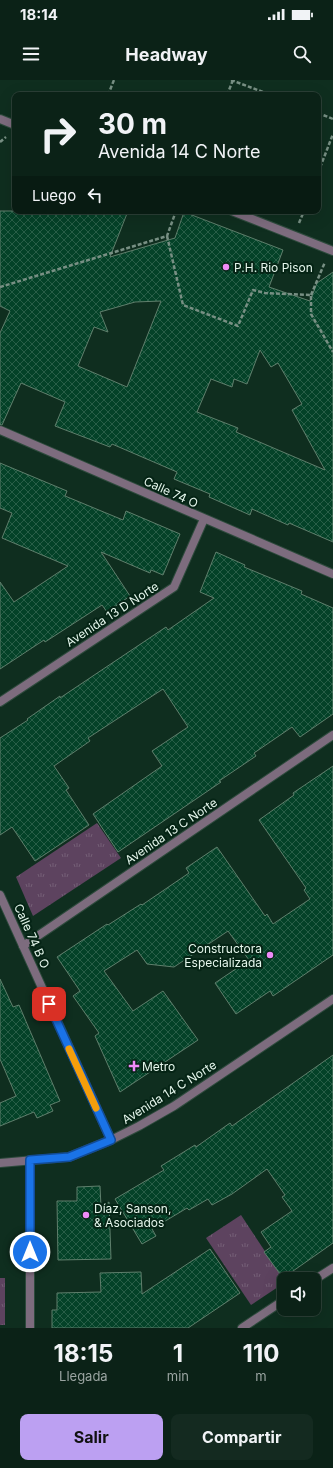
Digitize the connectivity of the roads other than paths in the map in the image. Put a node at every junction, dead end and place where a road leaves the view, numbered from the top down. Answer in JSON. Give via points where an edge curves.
{"nodes":[{"id":1,"x":0,"y":119,"type":"edge"},
{"id":2,"x":12,"y":124,"type":"edge"},
{"id":3,"x":240,"y":214,"type":"edge"},
{"id":4,"x":333,"y":251,"type":"edge"},
{"id":5,"x":0,"y":430,"type":"edge"},
{"id":6,"x":204,"y":519,"type":"junction"},
{"id":7,"x":333,"y":574,"type":"edge"},
{"id":8,"x":0,"y":702,"type":"edge"},
{"id":9,"x":333,"y":735,"type":"edge"},
{"id":10,"x":0,"y":895,"type":"edge"},
{"id":11,"x":23,"y":946,"type":"junction"},
{"id":12,"x":333,"y":1000,"type":"edge"},
{"id":13,"x":111,"y":1140,"type":"junction"},
{"id":14,"x":30,"y":1160,"type":"junction"},
{"id":15,"x":0,"y":1163,"type":"edge"},
{"id":16,"x":333,"y":1268,"type":"edge"},
{"id":17,"x":321,"y":1276,"type":"edge"},
{"id":18,"x":277,"y":1305,"type":"edge"},
{"id":19,"x":30,"y":1328,"type":"edge"},
{"id":20,"x":242,"y":1328,"type":"edge"}],
"edges":[{"from":1,"to":2,"type":"street"},
{"from":3,"to":4,"type":"street"},
{"from":5,"to":6,"type":"street","name":"Calle 74 O"},
{"from":6,"to":7,"type":"street","name":"Calle 74 O"},
{"from":6,"to":8,"type":"street","name":"Avenida 13 D Norte","via":[[174,587]]},
{"from":9,"to":11,"type":"street","name":"Avenida 13 C Norte"},
{"from":10,"to":11,"type":"street","name":"Calle 74 B O"},
{"from":11,"to":13,"type":"street","name":"Calle 74 B O"},
{"from":12,"to":13,"type":"street","name":"Avenida 14 C Norte","via":[[174,1106]]},
{"from":13,"to":14,"type":"street","name":"Avenida 14 C Norte","via":[[69,1157]]},
{"from":14,"to":15,"type":"street","name":"Avenida 14 C Norte"},
{"from":14,"to":19,"type":"street"},
{"from":16,"to":17,"type":"street"},
{"from":18,"to":20,"type":"street"}]}
